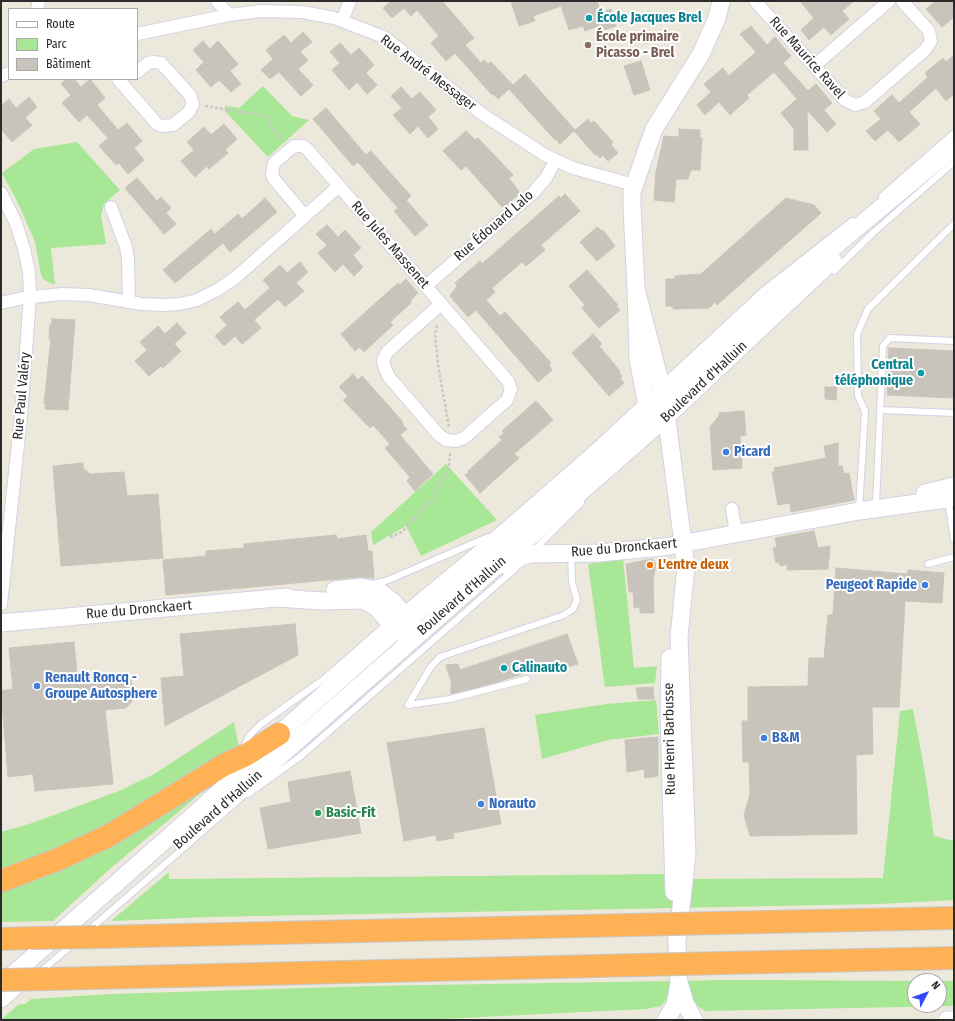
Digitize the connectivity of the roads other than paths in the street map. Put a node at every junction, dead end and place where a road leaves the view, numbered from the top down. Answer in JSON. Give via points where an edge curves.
{"nodes":[{"id":1,"x":217,"y":1,"type":"edge"},
{"id":2,"x":350,"y":1,"type":"edge"},
{"id":3,"x":721,"y":1,"type":"edge"},
{"id":4,"x":755,"y":1,"type":"edge"},
{"id":5,"x":889,"y":1,"type":"edge"},
{"id":6,"x":902,"y":1,"type":"edge"},
{"id":7,"x":229,"y":14,"type":"junction"},
{"id":8,"x":342,"y":21,"type":"junction"},
{"id":9,"x":138,"y":34,"type":"edge"},
{"id":10,"x":814,"y":66,"type":"junction"},
{"id":11,"x":138,"y":71,"type":"edge"},
{"id":12,"x":123,"y":81,"type":"edge"},
{"id":13,"x":954,"y":133,"type":"edge"},
{"id":14,"x":954,"y":147,"type":"edge"},
{"id":15,"x":555,"y":161,"type":"junction"},
{"id":16,"x":954,"y":162,"type":"edge"},
{"id":17,"x":913,"y":183,"type":"junction"},
{"id":18,"x":634,"y":185,"type":"junction"},
{"id":19,"x":339,"y":186,"type":"junction"},
{"id":20,"x":1,"y":193,"type":"edge"},
{"id":21,"x":878,"y":200,"type":"dead end"},
{"id":22,"x":111,"y":207,"type":"dead end"},
{"id":23,"x":861,"y":214,"type":"dead end"},
{"id":24,"x":304,"y":216,"type":"junction"},
{"id":25,"x":954,"y":224,"type":"edge"},
{"id":26,"x":829,"y":275,"type":"dead end"},
{"id":27,"x":426,"y":286,"type":"junction"},
{"id":28,"x":636,"y":289,"type":"junction"},
{"id":29,"x":30,"y":297,"type":"junction"},
{"id":30,"x":129,"y":302,"type":"junction"},
{"id":31,"x":1,"y":303,"type":"edge"},
{"id":32,"x":441,"y":304,"type":"junction"},
{"id":33,"x":954,"y":342,"type":"edge"},
{"id":34,"x":662,"y":391,"type":"junction"},
{"id":35,"x":648,"y":405,"type":"junction"},
{"id":36,"x":880,"y":410,"type":"junction"},
{"id":37,"x":954,"y":413,"type":"edge"},
{"id":38,"x":668,"y":423,"type":"junction"},
{"id":39,"x":951,"y":493,"type":"edge"},
{"id":40,"x":588,"y":496,"type":"dead end"},
{"id":41,"x":876,"y":505,"type":"junction"},
{"id":42,"x":732,"y":509,"type":"dead end"},
{"id":43,"x":859,"y":511,"type":"junction"},
{"id":44,"x":534,"y":514,"type":"junction"},
{"id":45,"x":736,"y":533,"type":"junction"},
{"id":46,"x":494,"y":534,"type":"junction"},
{"id":47,"x":954,"y":540,"type":"edge"},
{"id":48,"x":683,"y":543,"type":"junction"},
{"id":49,"x":571,"y":553,"type":"junction"},
{"id":50,"x":530,"y":554,"type":"junction"},
{"id":51,"x":954,"y":557,"type":"edge"},
{"id":52,"x":928,"y":564,"type":"dead end"},
{"id":53,"x":362,"y":587,"type":"junction"},
{"id":54,"x":277,"y":598,"type":"junction"},
{"id":55,"x":1,"y":604,"type":"edge"},
{"id":56,"x":398,"y":620,"type":"junction"},
{"id":57,"x":1,"y":622,"type":"edge"},
{"id":58,"x":414,"y":638,"type":"junction"},
{"id":59,"x":527,"y":679,"type":"dead end"},
{"id":60,"x":279,"y":734,"type":"junction"},
{"id":61,"x":233,"y":767,"type":"junction"},
{"id":62,"x":1,"y":881,"type":"edge"},
{"id":63,"x":954,"y":918,"type":"edge"},
{"id":64,"x":1,"y":939,"type":"edge"},
{"id":65,"x":954,"y":958,"type":"edge"},
{"id":66,"x":892,"y":959,"type":"junction"},
{"id":67,"x":954,"y":967,"type":"edge"},
{"id":68,"x":1,"y":976,"type":"edge"},
{"id":69,"x":1,"y":980,"type":"edge"},
{"id":70,"x":679,"y":984,"type":"junction"},
{"id":71,"x":1,"y":985,"type":"edge"},
{"id":72,"x":1,"y":999,"type":"edge"},
{"id":73,"x":1,"y":1006,"type":"edge"},
{"id":74,"x":666,"y":1020,"type":"edge"},
{"id":75,"x":694,"y":1020,"type":"edge"},
{"id":76,"x":947,"y":1020,"type":"edge"},
{"id":77,"x":954,"y":1020,"type":"edge"}],
"edges":[{"from":1,"to":7,"type":"street"},
{"from":2,"to":8,"type":"street"},
{"from":3,"to":18,"type":"main road","name":"Rue Henri Barbusse","via":[[701,54],[654,129]]},
{"from":4,"to":10,"type":"street","name":"Rue Maurice Ravel"},
{"from":5,"to":10,"type":"street"},
{"from":6,"to":10,"type":"street","name":"Rue Maurice Ravel","via":[[929,31],[931,41],[925,50],[865,102],[860,105],[850,104]]},
{"from":7,"to":8,"type":"street","name":"Rue André Messager","via":[[289,11],[313,13]]},
{"from":7,"to":9,"type":"street","name":"Rue André Messager"},
{"from":8,"to":15,"type":"street","name":"Rue André Messager","via":[[392,43],[482,114]]},
{"from":11,"to":12,"type":"street","via":[[148,63],[161,63],[190,95],[193,104],[189,112],[173,125],[162,126],[154,122]]},
{"from":13,"to":21,"type":"lane"},
{"from":14,"to":17,"type":"main road","name":"Boulevard d'Halluin"},
{"from":15,"to":18,"type":"street","name":"Rue André Messager"},
{"from":15,"to":27,"type":"street","name":"Rue Édouard Lalo","via":[[546,178],[534,192]]},
{"from":16,"to":26,"type":"lane"},
{"from":17,"to":34,"type":"main road","name":"Boulevard d'Halluin"},
{"from":17,"to":38,"type":"main road","name":"Boulevard d'Halluin"},
{"from":18,"to":28,"type":"main road","name":"Rue Henri Barbusse","via":[[632,206]]},
{"from":19,"to":24,"type":"street"},
{"from":19,"to":24,"type":"street","name":"Rue Jules Massenet","via":[[307,150],[298,146],[291,148],[274,163],[272,175]]},
{"from":19,"to":27,"type":"street","name":"Rue Jules Massenet"},
{"from":20,"to":29,"type":"street","name":"Rue Paul Valéry","via":[[16,223],[24,249],[29,272]]},
{"from":22,"to":30,"type":"street","via":[[126,247]]},
{"from":23,"to":34,"type":"lane","via":[[764,290]]},
{"from":24,"to":30,"type":"street","via":[[234,278],[208,295],[171,305]]},
{"from":25,"to":43,"type":"lane","via":[[868,309],[857,334],[858,396],[865,411]]},
{"from":27,"to":32,"type":"street","name":"Rue Jules Massenet"},
{"from":28,"to":34,"type":"main road","name":"Rue Henri Barbusse"},
{"from":28,"to":35,"type":"main road","name":"Rue Henri Barbusse","via":[[638,359]]},
{"from":29,"to":30,"type":"street","via":[[76,294]]},
{"from":29,"to":31,"type":"street"},
{"from":29,"to":55,"type":"street","name":"Rue Paul Valéry","via":[[21,416]]},
{"from":32,"to":32,"type":"street","name":"Rue Jules Massenet","via":[[508,381],[511,389],[504,404],[464,438],[452,442],[439,434],[388,377],[383,361],[387,352]]},
{"from":33,"to":36,"type":"lane","via":[[890,338],[883,346]]},
{"from":34,"to":35,"type":"main road","name":"Boulevard d'Halluin"},
{"from":34,"to":38,"type":"main road","name":"Rue Henri Barbusse"},
{"from":35,"to":38,"type":"main road"},
{"from":35,"to":44,"type":"main road","name":"Boulevard d'Halluin"},
{"from":35,"to":46,"type":"lane"},
{"from":36,"to":37,"type":"lane"},
{"from":36,"to":41,"type":"lane"},
{"from":38,"to":48,"type":"main road","name":"Rue Henri Barbusse"},
{"from":38,"to":58,"type":"main road","name":"Boulevard d'Halluin"},
{"from":39,"to":41,"type":"main road","name":"Rue du Dronckaert"},
{"from":39,"to":43,"type":"main road","name":"Rue du Dronckaert"},
{"from":39,"to":47,"type":"lane"},
{"from":40,"to":50,"type":"lane"},
{"from":41,"to":43,"type":"main road","name":"Rue du Dronckaert"},
{"from":42,"to":45,"type":"street"},
{"from":43,"to":45,"type":"main road","name":"Rue du Dronckaert"},
{"from":44,"to":46,"type":"lane"},
{"from":44,"to":56,"type":"main road","name":"Boulevard d'Halluin"},
{"from":45,"to":48,"type":"main road","name":"Rue du Dronckaert"},
{"from":46,"to":53,"type":"lane","via":[[386,581]]},
{"from":46,"to":56,"type":"lane"},
{"from":48,"to":49,"type":"main road","name":"Rue du Dronckaert","via":[[649,549]]},
{"from":48,"to":70,"type":"main road","name":"Rue Henri Barbusse","via":[[686,567],[679,637],[687,854],[678,935]]},
{"from":49,"to":50,"type":"main road","name":"Rue du Dronckaert"},
{"from":49,"to":59,"type":"lane","via":[[572,582],[577,600],[573,610],[440,657],[430,668],[408,705],[450,699]]},
{"from":50,"to":58,"type":"main road","name":"Rue du Dronckaert","via":[[514,560],[442,620]]},
{"from":50,"to":73,"type":"lane","via":[[301,756],[230,808]]},
{"from":51,"to":52,"type":"lane"},
{"from":53,"to":54,"type":"main road","name":"Rue du Dronckaert"},
{"from":53,"to":56,"type":"main road","name":"Rue du Dronckaert","via":[[384,594]]},
{"from":54,"to":56,"type":"main road","name":"Rue du Dronckaert","via":[[363,600]]},
{"from":54,"to":57,"type":"main road","name":"Rue du Dronckaert"},
{"from":56,"to":58,"type":"main road","name":"Rue du Dronckaert","via":[[414,629]]},
{"from":56,"to":60,"type":"main road","name":"Boulevard d'Halluin"},
{"from":56,"to":61,"type":"lane","via":[[255,730]]},
{"from":58,"to":72,"type":"main road","name":"Boulevard d'Halluin"},
{"from":60,"to":61,"type":"highway"},
{"from":60,"to":71,"type":"main road","name":"Boulevard d'Halluin","via":[[242,772]]},
{"from":61,"to":62,"type":"highway","via":[[214,771],[110,835],[53,862]]},
{"from":61,"to":68,"type":"lane"},
{"from":63,"to":64,"type":"highway","bridge":true},
{"from":65,"to":66,"type":"highway"},
{"from":66,"to":67,"type":"highway"},
{"from":66,"to":69,"type":"highway","bridge":true},
{"from":70,"to":74,"type":"main road","name":"Rue Henri Barbusse","via":[[675,1005]]},
{"from":70,"to":75,"type":"main road","name":"Rue Henri Barbusse"},
{"from":76,"to":77,"type":"main road"}]}
